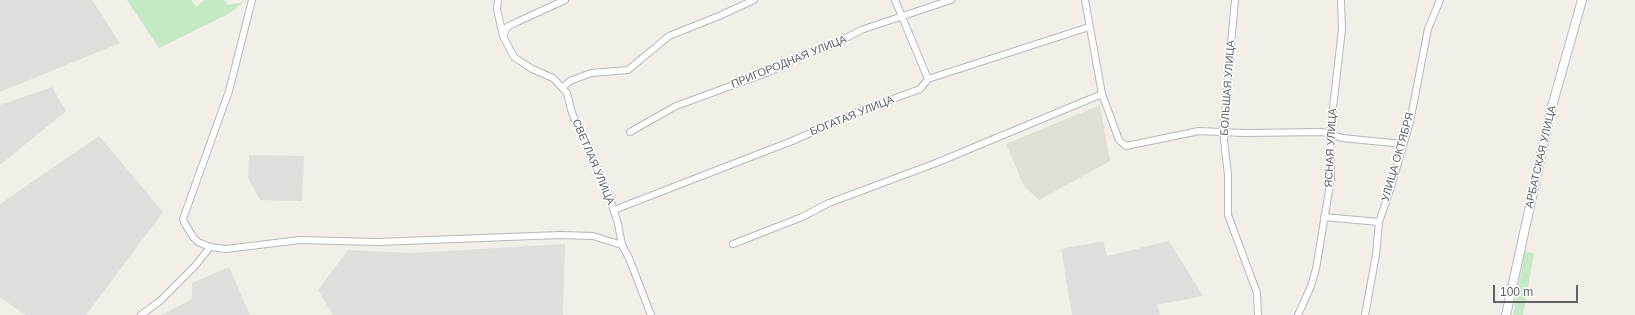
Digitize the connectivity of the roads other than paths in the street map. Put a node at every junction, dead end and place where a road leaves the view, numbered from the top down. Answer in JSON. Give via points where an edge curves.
{"nodes":[{"id":1,"x":252,"y":0,"type":"edge"},
{"id":2,"x":498,"y":0,"type":"edge"},
{"id":3,"x":565,"y":0,"type":"edge"},
{"id":4,"x":754,"y":0,"type":"edge"},
{"id":5,"x":895,"y":0,"type":"edge"},
{"id":6,"x":951,"y":0,"type":"edge"},
{"id":7,"x":1085,"y":0,"type":"edge"},
{"id":8,"x":1235,"y":0,"type":"edge"},
{"id":9,"x":1341,"y":0,"type":"edge"},
{"id":10,"x":1440,"y":0,"type":"edge"},
{"id":11,"x":1582,"y":0,"type":"edge"},
{"id":12,"x":903,"y":16,"type":"junction"},
{"id":13,"x":1089,"y":27,"type":"junction"},
{"id":14,"x":503,"y":36,"type":"junction"},
{"id":15,"x":928,"y":79,"type":"junction"},
{"id":16,"x":563,"y":87,"type":"junction"},
{"id":17,"x":1102,"y":94,"type":"junction"},
{"id":18,"x":1223,"y":131,"type":"junction"},
{"id":19,"x":630,"y":132,"type":"dead end"},
{"id":20,"x":1330,"y":134,"type":"junction"},
{"id":21,"x":1403,"y":144,"type":"junction"},
{"id":22,"x":614,"y":210,"type":"junction"},
{"id":23,"x":1324,"y":217,"type":"junction"},
{"id":24,"x":1379,"y":222,"type":"junction"},
{"id":25,"x":733,"y":244,"type":"dead end"},
{"id":26,"x":622,"y":245,"type":"junction"},
{"id":27,"x":210,"y":246,"type":"junction"},
{"id":28,"x":141,"y":315,"type":"edge"},
{"id":29,"x":651,"y":315,"type":"edge"},
{"id":30,"x":1258,"y":315,"type":"edge"},
{"id":31,"x":1298,"y":315,"type":"edge"},
{"id":32,"x":1365,"y":315,"type":"edge"},
{"id":33,"x":1506,"y":315,"type":"edge"}],
"edges":[{"from":1,"to":27,"type":"street","via":[[228,91],[183,219],[198,242]]},
{"from":2,"to":14,"type":"street","via":[[497,9]]},
{"from":3,"to":14,"type":"street","via":[[507,27]]},
{"from":4,"to":16,"type":"street","via":[[670,36],[628,70],[591,73],[570,81]]},
{"from":5,"to":12,"type":"street"},
{"from":6,"to":12,"type":"street","name":"ПРИГОРОДНАЯ УЛИЦА"},
{"from":7,"to":13,"type":"street"},
{"from":8,"to":18,"type":"street","name":"БОЛЬШАЯ УЛИЦА"},
{"from":9,"to":20,"type":"street","name":"ЯСНАЯ УЛИЦА","via":[[1342,29]]},
{"from":10,"to":21,"type":"street","name":"УЛИЦА ОКТЯБРЯ","via":[[1428,29],[1410,122]]},
{"from":11,"to":33,"type":"main road","name":"АРБАТСКАЯ УЛИЦА","via":[[1551,110]]},
{"from":12,"to":15,"type":"street"},
{"from":12,"to":19,"type":"street","name":"ПРИГОРОДНАЯ УЛИЦА","via":[[861,30],[829,48],[804,54],[769,72],[676,106]]},
{"from":13,"to":15,"type":"street","name":"БОГАТАЯ УЛИЦА"},
{"from":13,"to":17,"type":"street"},
{"from":14,"to":16,"type":"street","via":[[514,57],[532,69],[553,78]]},
{"from":15,"to":22,"type":"street","name":"БОГАТАЯ УЛИЦА","via":[[920,89]]},
{"from":16,"to":22,"type":"street","name":"СВЕТЛАЯ УЛИЦА"},
{"from":17,"to":18,"type":"street","via":[[1119,140],[1126,146],[1185,133]]},
{"from":17,"to":25,"type":"street"},
{"from":18,"to":20,"type":"street"},
{"from":18,"to":30,"type":"street","name":"БОЛЬШАЯ УЛИЦА","via":[[1228,175],[1228,215],[1257,293]]},
{"from":20,"to":21,"type":"street","via":[[1342,138]]},
{"from":20,"to":23,"type":"street","name":"ЯСНАЯ УЛИЦА","via":[[1331,178]]},
{"from":21,"to":24,"type":"street","name":"УЛИЦА ОКТЯБРЯ"},
{"from":22,"to":26,"type":"street","name":"СВЕТЛАЯ УЛИЦА"},
{"from":23,"to":24,"type":"street"},
{"from":23,"to":31,"type":"street","name":"ЯСНАЯ УЛИЦА","via":[[1311,286]]},
{"from":24,"to":32,"type":"street","name":"УЛИЦА ОКТЯБРЯ"},
{"from":26,"to":27,"type":"street","via":[[593,236],[560,234],[378,242],[300,240],[226,249]]},
{"from":26,"to":29,"type":"street","name":"СВЕТЛАЯ УЛИЦА"},
{"from":27,"to":28,"type":"street","via":[[160,302]]}]}
